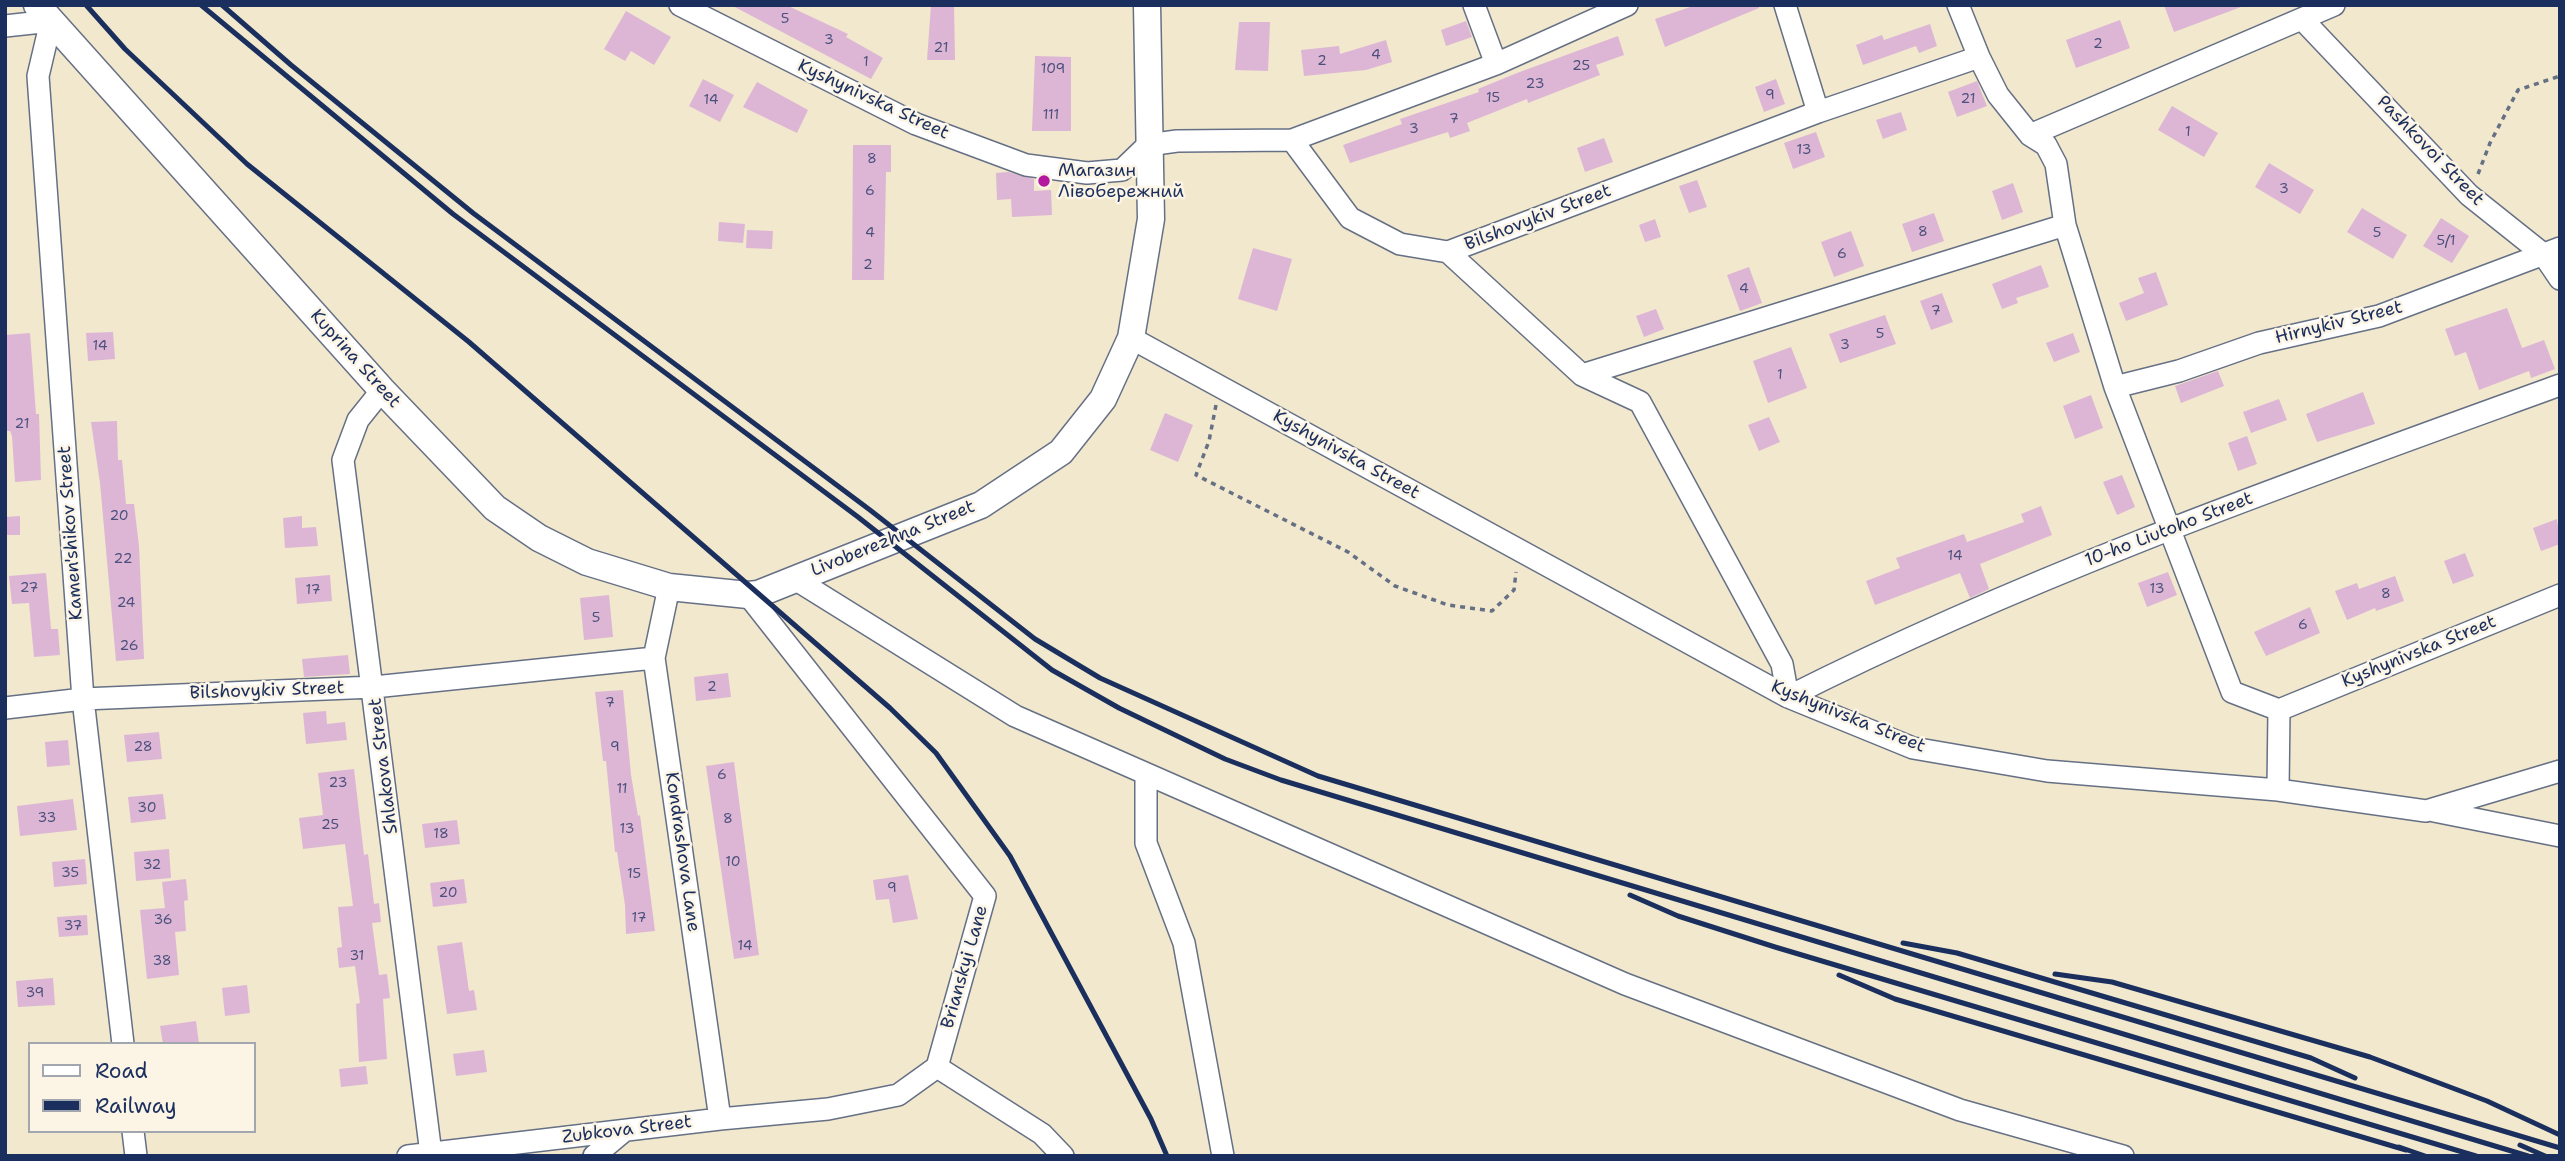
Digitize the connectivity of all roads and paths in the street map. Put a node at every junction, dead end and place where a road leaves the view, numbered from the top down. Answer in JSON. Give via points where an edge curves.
{"nodes":[{"id":1,"x":680,"y":5,"type":"edge"},
{"id":2,"x":1147,"y":5,"type":"edge"},
{"id":3,"x":1474,"y":5,"type":"edge"},
{"id":4,"x":1627,"y":5,"type":"edge"},
{"id":5,"x":1785,"y":5,"type":"edge"},
{"id":6,"x":1958,"y":5,"type":"edge"},
{"id":7,"x":2334,"y":5,"type":"edge"},
{"id":8,"x":44,"y":13,"type":"edge"},
{"id":9,"x":2302,"y":19,"type":"junction"},
{"id":10,"x":5,"y":26,"type":"edge"},
{"id":11,"x":1979,"y":57,"type":"junction"},
{"id":12,"x":1496,"y":64,"type":"junction"},
{"id":13,"x":2560,"y":76,"type":"edge"},
{"id":14,"x":1818,"y":111,"type":"junction"},
{"id":15,"x":2030,"y":135,"type":"junction"},
{"id":16,"x":1292,"y":140,"type":"junction"},
{"id":17,"x":1148,"y":145,"type":"junction"},
{"id":18,"x":2469,"y":195,"type":"junction"},
{"id":19,"x":2065,"y":226,"type":"junction"},
{"id":20,"x":2551,"y":251,"type":"edge"},
{"id":21,"x":1448,"y":252,"type":"junction"},
{"id":22,"x":2560,"y":279,"type":"edge"},
{"id":23,"x":1131,"y":338,"type":"junction"},
{"id":24,"x":1582,"y":375,"type":"junction"},
{"id":25,"x":2560,"y":385,"type":"edge"},
{"id":26,"x":1220,"y":386,"type":"junction"},
{"id":27,"x":2115,"y":387,"type":"junction"},
{"id":28,"x":382,"y":390,"type":"junction"},
{"id":29,"x":2169,"y":527,"type":"junction"},
{"id":30,"x":1518,"y":549,"type":"junction"},
{"id":31,"x":795,"y":579,"type":"junction"},
{"id":32,"x":669,"y":587,"type":"junction"},
{"id":33,"x":748,"y":594,"type":"junction"},
{"id":34,"x":2560,"y":594,"type":"edge"},
{"id":35,"x":654,"y":658,"type":"junction"},
{"id":36,"x":374,"y":687,"type":"junction"},
{"id":37,"x":1788,"y":697,"type":"junction"},
{"id":38,"x":83,"y":699,"type":"junction"},
{"id":39,"x":5,"y":708,"type":"edge"},
{"id":40,"x":2279,"y":710,"type":"junction"},
{"id":41,"x":2560,"y":771,"type":"edge"},
{"id":42,"x":1146,"y":774,"type":"junction"},
{"id":43,"x":2278,"y":790,"type":"junction"},
{"id":44,"x":2429,"y":810,"type":"junction"},
{"id":45,"x":2560,"y":836,"type":"edge"},
{"id":46,"x":123,"y":1042,"type":"edge"},
{"id":47,"x":937,"y":1067,"type":"junction"},
{"id":48,"x":720,"y":1119,"type":"junction"},
{"id":49,"x":624,"y":1131,"type":"junction"},
{"id":50,"x":133,"y":1133,"type":"edge"},
{"id":51,"x":431,"y":1154,"type":"junction"},
{"id":52,"x":136,"y":1156,"type":"edge"},
{"id":53,"x":408,"y":1156,"type":"edge"},
{"id":54,"x":594,"y":1156,"type":"edge"},
{"id":55,"x":1063,"y":1156,"type":"edge"},
{"id":56,"x":1223,"y":1156,"type":"edge"},
{"id":57,"x":2123,"y":1156,"type":"edge"}],
"edges":[{"from":1,"to":17,"type":"street","name":"Kyshynivska Street","via":[[916,124],[1026,165],[1087,173],[1122,170]]},
{"from":2,"to":17,"type":"main road","name":"Livoberezhna Street"},
{"from":3,"to":12,"type":"street"},
{"from":4,"to":12,"type":"street"},
{"from":5,"to":14,"type":"street"},
{"from":6,"to":11,"type":"street"},
{"from":7,"to":9,"type":"street"},
{"from":8,"to":10,"type":"street"},
{"from":8,"to":28,"type":"main road","name":"Kuprina Street"},
{"from":8,"to":38,"type":"street","name":"Kamen'shikov Street","via":[[38,76]]},
{"from":9,"to":15,"type":"street"},
{"from":9,"to":18,"type":"street","name":"Pashkovoi Street"},
{"from":11,"to":14,"type":"street","name":"Bilshovykiv Street"},
{"from":11,"to":15,"type":"street","via":[[1998,95]]},
{"from":12,"to":16,"type":"street"},
{"from":13,"to":18,"type":"path","via":[[2518,90]]},
{"from":14,"to":21,"type":"street","name":"Bilshovykiv Street"},
{"from":15,"to":19,"type":"street","via":[[2046,145],[2056,164]]},
{"from":16,"to":17,"type":"street"},
{"from":16,"to":21,"type":"street","name":"Bilshovykiv Street","via":[[1350,218],[1400,244]]},
{"from":17,"to":23,"type":"main road","name":"Livoberezhna Street","via":[[1152,219]]},
{"from":18,"to":20,"type":"street","name":"Pashkovoi Street"},
{"from":19,"to":24,"type":"street"},
{"from":19,"to":27,"type":"street"},
{"from":20,"to":22,"type":"street","name":"Pashkovoi Street"},
{"from":20,"to":27,"type":"street","name":"Hirnykiv Street","via":[[2379,316],[2259,343]]},
{"from":21,"to":24,"type":"street"},
{"from":23,"to":26,"type":"street","name":"Kyshynivska Street"},
{"from":23,"to":31,"type":"main road","name":"Livoberezhna Street","via":[[1103,399],[1061,452],[981,505]]},
{"from":24,"to":37,"type":"street","via":[[1640,401],[1782,664]]},
{"from":25,"to":29,"type":"street","name":"10-ho Liutoho Street"},
{"from":26,"to":30,"type":"street","name":"Kyshynivska Street"},
{"from":26,"to":30,"type":"path","via":[[1209,441],[1196,475],[1348,552],[1395,586],[1448,605],[1492,611],[1514,590]]},
{"from":27,"to":29,"type":"street"},
{"from":28,"to":32,"type":"main road","name":"Kuprina Street","via":[[506,516],[587,562]]},
{"from":28,"to":36,"type":"street","name":"Shlakova Street","via":[[358,420],[343,460]]},
{"from":29,"to":37,"type":"street","name":"10-ho Liutoho Street","via":[[1904,639]]},
{"from":29,"to":40,"type":"street","via":[[2232,692]]},
{"from":30,"to":37,"type":"street","name":"Kyshynivska Street"},
{"from":31,"to":33,"type":"main road","name":"Livoberezhna Street"},
{"from":31,"to":42,"type":"street","via":[[1015,716]]},
{"from":32,"to":33,"type":"main road","name":"Kuprina Street"},
{"from":32,"to":35,"type":"street","name":"Kondrashova Lane"},
{"from":33,"to":47,"type":"street","name":"Brianskyi Lane","via":[[985,896]]},
{"from":34,"to":40,"type":"street","name":"Kyshynivska Street"},
{"from":35,"to":36,"type":"street","name":"Bilshovykiv Street"},
{"from":35,"to":48,"type":"street","name":"Kondrashova Lane"},
{"from":36,"to":38,"type":"street","name":"Bilshovykiv Street"},
{"from":36,"to":51,"type":"street","name":"Shlakova Street"},
{"from":37,"to":43,"type":"street","name":"Kyshynivska Street","via":[[1913,747],[2047,771]]},
{"from":38,"to":39,"type":"street","name":"Bilshovykiv Street"},
{"from":38,"to":46,"type":"street","name":"Kamen'shikov Street"},
{"from":40,"to":43,"type":"street"},
{"from":41,"to":44,"type":"street","name":"Kyshynivska Street"},
{"from":42,"to":56,"type":"street","via":[[1146,843],[1184,943]]},
{"from":42,"to":57,"type":"street","via":[[1698,1014],[1960,1110]]},
{"from":43,"to":44,"type":"street","name":"Kyshynivska Street"},
{"from":44,"to":45,"type":"street"},
{"from":47,"to":48,"type":"street","via":[[898,1095],[828,1110]]},
{"from":47,"to":55,"type":"street","via":[[1042,1134]]},
{"from":48,"to":49,"type":"street","name":"Zubkova Street"},
{"from":49,"to":51,"type":"street","name":"Zubkova Street"},
{"from":49,"to":54,"type":"street"},
{"from":50,"to":52,"type":"street"},
{"from":51,"to":53,"type":"street","name":"Zubkova Street"}]}
